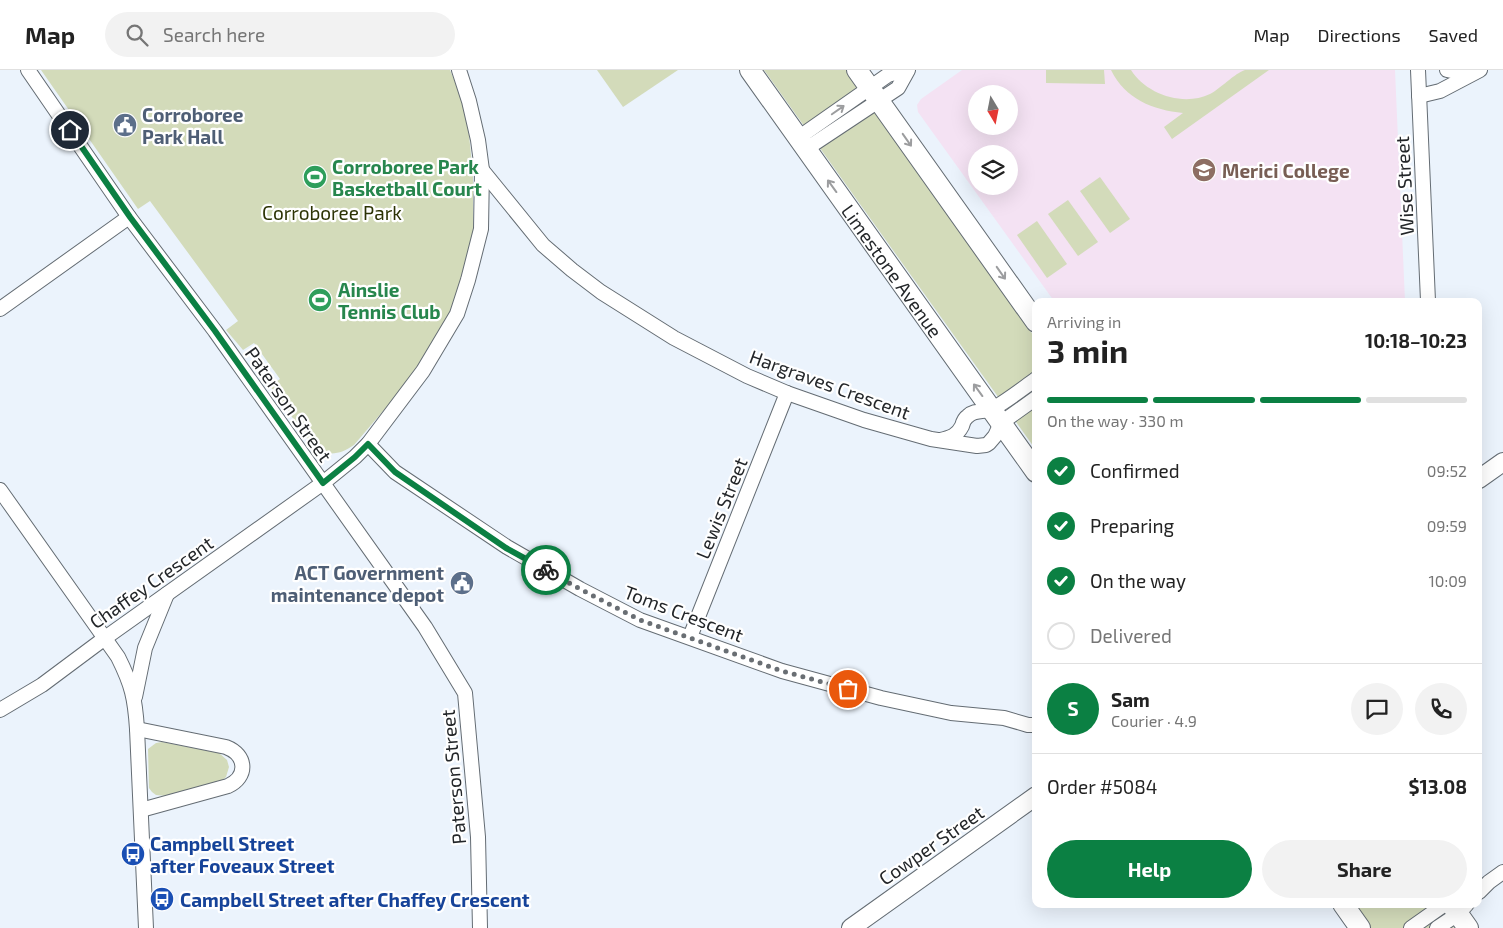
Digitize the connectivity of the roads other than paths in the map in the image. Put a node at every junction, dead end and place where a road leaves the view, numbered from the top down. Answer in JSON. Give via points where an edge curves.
{"nodes":[{"id":1,"x":28,"y":70,"type":"edge"},
{"id":2,"x":459,"y":70,"type":"edge"},
{"id":3,"x":750,"y":70,"type":"edge"},
{"id":4,"x":857,"y":70,"type":"edge"},
{"id":5,"x":906,"y":70,"type":"edge"},
{"id":6,"x":1418,"y":70,"type":"edge"},
{"id":7,"x":1447,"y":70,"type":"edge"},
{"id":8,"x":1478,"y":71,"type":"edge"},
{"id":9,"x":874,"y":94,"type":"junction"},
{"id":10,"x":1419,"y":96,"type":"junction"},
{"id":11,"x":802,"y":144,"type":"junction"},
{"id":12,"x":482,"y":170,"type":"junction"},
{"id":13,"x":130,"y":217,"type":"junction"},
{"id":14,"x":1428,"y":298,"type":"edge"},
{"id":15,"x":0,"y":309,"type":"edge"},
{"id":16,"x":1032,"y":316,"type":"edge"},
{"id":17,"x":1032,"y":383,"type":"edge"},
{"id":18,"x":787,"y":393,"type":"junction"},
{"id":19,"x":1032,"y":400,"type":"edge"},
{"id":20,"x":996,"y":416,"type":"junction"},
{"id":21,"x":937,"y":441,"type":"junction"},
{"id":22,"x":368,"y":444,"type":"junction"},
{"id":23,"x":1503,"y":462,"type":"edge"},
{"id":24,"x":1032,"y":466,"type":"edge"},
{"id":25,"x":1482,"y":478,"type":"edge"},
{"id":26,"x":323,"y":483,"type":"junction"},
{"id":27,"x":0,"y":490,"type":"edge"},
{"id":28,"x":167,"y":594,"type":"junction"},
{"id":29,"x":690,"y":637,"type":"junction"},
{"id":30,"x":105,"y":638,"type":"junction"},
{"id":31,"x":135,"y":700,"type":"junction"},
{"id":32,"x":0,"y":710,"type":"edge"},
{"id":33,"x":1032,"y":725,"type":"edge"},
{"id":34,"x":137,"y":729,"type":"junction"},
{"id":35,"x":1032,"y":800,"type":"edge"},
{"id":36,"x":141,"y":810,"type":"junction"},
{"id":37,"x":1503,"y":872,"type":"edge"},
{"id":38,"x":1482,"y":887,"type":"edge"},
{"id":39,"x":1346,"y":908,"type":"edge"},
{"id":40,"x":1458,"y":911,"type":"edge"},
{"id":41,"x":146,"y":928,"type":"edge"},
{"id":42,"x":480,"y":928,"type":"edge"},
{"id":43,"x":851,"y":928,"type":"edge"},
{"id":44,"x":1360,"y":928,"type":"edge"},
{"id":45,"x":1411,"y":928,"type":"edge"},
{"id":46,"x":1438,"y":928,"type":"edge"}],
"edges":[{"from":1,"to":13,"type":"street","name":"Paterson Street"},
{"from":2,"to":12,"type":"street","via":[[478,140]]},
{"from":3,"to":11,"type":"main road","name":"Limestone Avenue"},
{"from":4,"to":9,"type":"main road"},
{"from":5,"to":9,"type":"street","via":[[898,88]]},
{"from":6,"to":10,"type":"street","name":"Wise Street"},
{"from":7,"to":8,"type":"street"},
{"from":8,"to":10,"type":"street","via":[[1440,90]]},
{"from":9,"to":11,"type":"street"},
{"from":9,"to":16,"type":"main road","one_way":true},
{"from":10,"to":14,"type":"street","name":"Wise Street"},
{"from":20,"to":11,"type":"main road","name":"Limestone Avenue","one_way":true},
{"from":12,"to":18,"type":"street","name":"Hargraves Crescent","via":[[543,245],[594,287],[674,338]]},
{"from":12,"to":22,"type":"street","via":[[480,229],[457,314],[423,371]]},
{"from":13,"to":15,"type":"street"},
{"from":13,"to":26,"type":"street","name":"Paterson Street"},
{"from":17,"to":20,"type":"street","name":"Hargraves Crescent"},
{"from":18,"to":21,"type":"street","name":"Hargraves Crescent"},
{"from":18,"to":29,"type":"street","name":"Lewis Street"},
{"from":19,"to":20,"type":"street","name":"Hargraves Crescent"},
{"from":20,"to":21,"type":"street","name":"Hargraves Crescent","via":[[970,414],[956,434]]},
{"from":20,"to":21,"type":"street","name":"Hargraves Crescent","via":[[993,440],[986,445]]},
{"from":20,"to":24,"type":"main road","name":"Limestone Avenue"},
{"from":22,"to":26,"type":"street"},
{"from":22,"to":29,"type":"street","name":"Toms Crescent","via":[[395,472],[506,548],[640,620]]},
{"from":23,"to":25,"type":"street"},
{"from":26,"to":28,"type":"street","name":"Chaffey Crescent"},
{"from":26,"to":42,"type":"street","name":"Paterson Street","via":[[425,627],[465,693],[478,837]]},
{"from":27,"to":30,"type":"street"},
{"from":28,"to":30,"type":"street","name":"Chaffey Crescent"},
{"from":28,"to":31,"type":"street","via":[[145,648]]},
{"from":29,"to":33,"type":"street","name":"Toms Crescent","via":[[782,671],[880,698]]},
{"from":30,"to":31,"type":"street","via":[[124,670]]},
{"from":30,"to":32,"type":"street","name":"Chaffey Crescent","via":[[42,685]]},
{"from":31,"to":34,"type":"street"},
{"from":34,"to":36,"type":"street"},
{"from":34,"to":36,"type":"street","via":[[226,747],[234,750],[243,767],[239,777],[228,786]]},
{"from":35,"to":43,"type":"street","name":"Cowper Street"},
{"from":36,"to":41,"type":"street"},
{"from":37,"to":38,"type":"street"},
{"from":39,"to":44,"type":"main road"},
{"from":40,"to":45,"type":"street"},
{"from":40,"to":46,"type":"street"}]}
